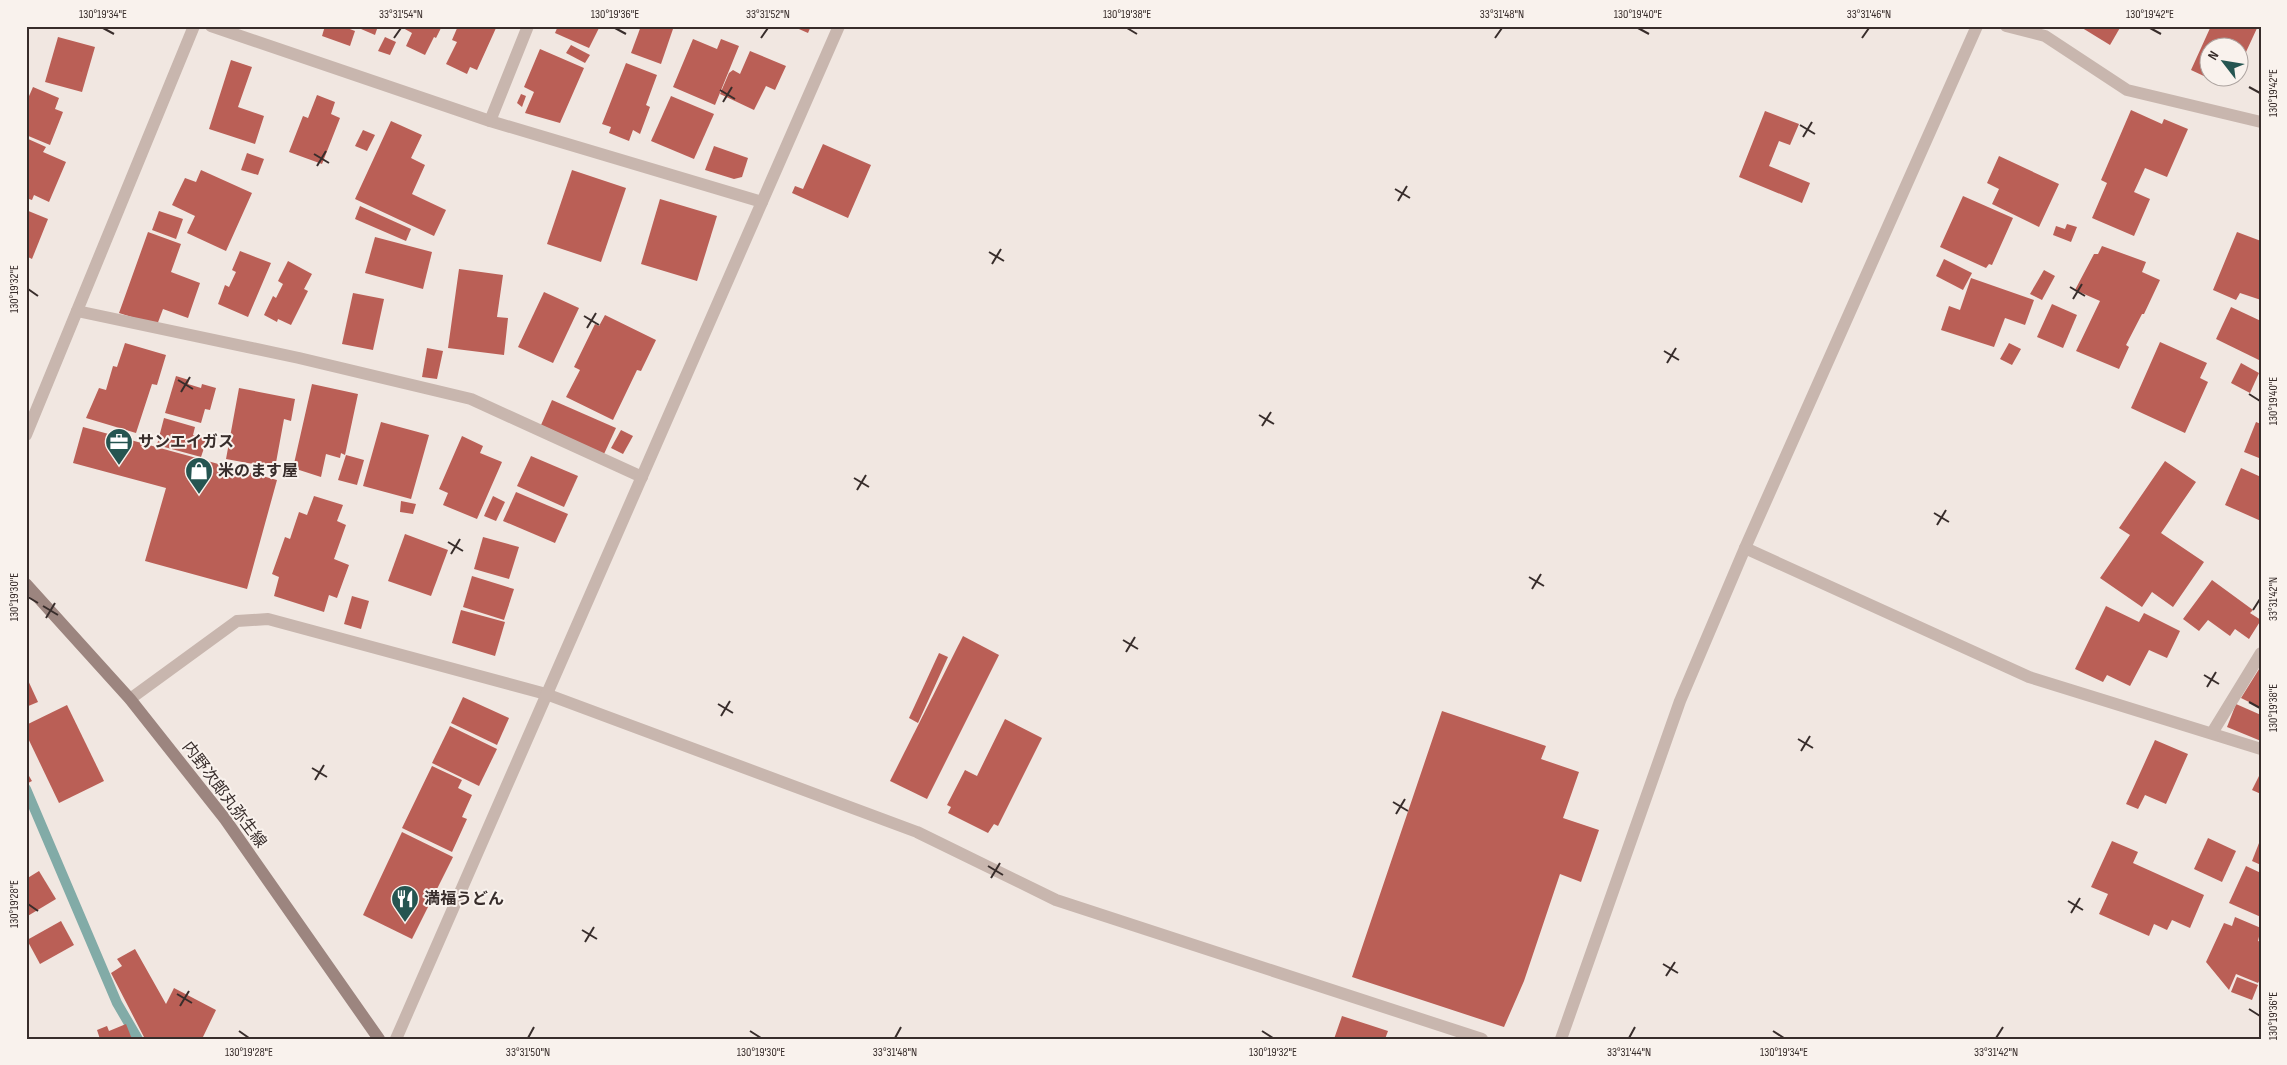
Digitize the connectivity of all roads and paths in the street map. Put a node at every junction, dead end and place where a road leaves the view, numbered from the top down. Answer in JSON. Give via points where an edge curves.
{"nodes":[{"id":1,"x":194,"y":26,"type":"edge"},
{"id":2,"x":211,"y":26,"type":"edge"},
{"id":3,"x":528,"y":26,"type":"edge"},
{"id":4,"x":839,"y":26,"type":"edge"},
{"id":5,"x":1977,"y":26,"type":"edge"},
{"id":6,"x":2006,"y":26,"type":"edge"},
{"id":7,"x":490,"y":121,"type":"junction"},
{"id":8,"x":2261,"y":122,"type":"edge"},
{"id":9,"x":762,"y":202,"type":"junction"},
{"id":10,"x":77,"y":311,"type":"junction"},
{"id":11,"x":26,"y":435,"type":"edge"},
{"id":12,"x":642,"y":477,"type":"junction"},
{"id":13,"x":1745,"y":548,"type":"junction"},
{"id":14,"x":26,"y":584,"type":"edge"},
{"id":15,"x":2261,"y":653,"type":"edge"},
{"id":16,"x":546,"y":694,"type":"junction"},
{"id":17,"x":130,"y":699,"type":"junction"},
{"id":18,"x":2212,"y":733,"type":"junction"},
{"id":19,"x":2261,"y":749,"type":"edge"},
{"id":20,"x":379,"y":1039,"type":"edge"},
{"id":21,"x":396,"y":1039,"type":"edge"},
{"id":22,"x":1482,"y":1039,"type":"edge"},
{"id":23,"x":1561,"y":1039,"type":"edge"}],
"edges":[{"from":1,"to":10,"type":"street"},
{"from":2,"to":7,"type":"street"},
{"from":3,"to":7,"type":"street"},
{"from":4,"to":9,"type":"street"},
{"from":5,"to":13,"type":"street"},
{"from":6,"to":8,"type":"street","via":[[2045,36],[2127,90]]},
{"from":7,"to":9,"type":"street"},
{"from":9,"to":12,"type":"street"},
{"from":10,"to":11,"type":"street"},
{"from":10,"to":12,"type":"street","via":[[298,358],[471,400]]},
{"from":12,"to":16,"type":"street"},
{"from":13,"to":18,"type":"street","via":[[2029,677]]},
{"from":13,"to":23,"type":"street","via":[[1680,701]]},
{"from":14,"to":17,"type":"main road","name":"内野次郎丸弥生線"},
{"from":15,"to":18,"type":"street"},
{"from":16,"to":17,"type":"street","via":[[268,619],[237,622]]},
{"from":16,"to":21,"type":"street"},
{"from":16,"to":22,"type":"street","via":[[916,832],[1056,900]]},
{"from":17,"to":20,"type":"main road","name":"内野次郎丸弥生線","via":[[225,819]]},
{"from":18,"to":19,"type":"street"}]}
